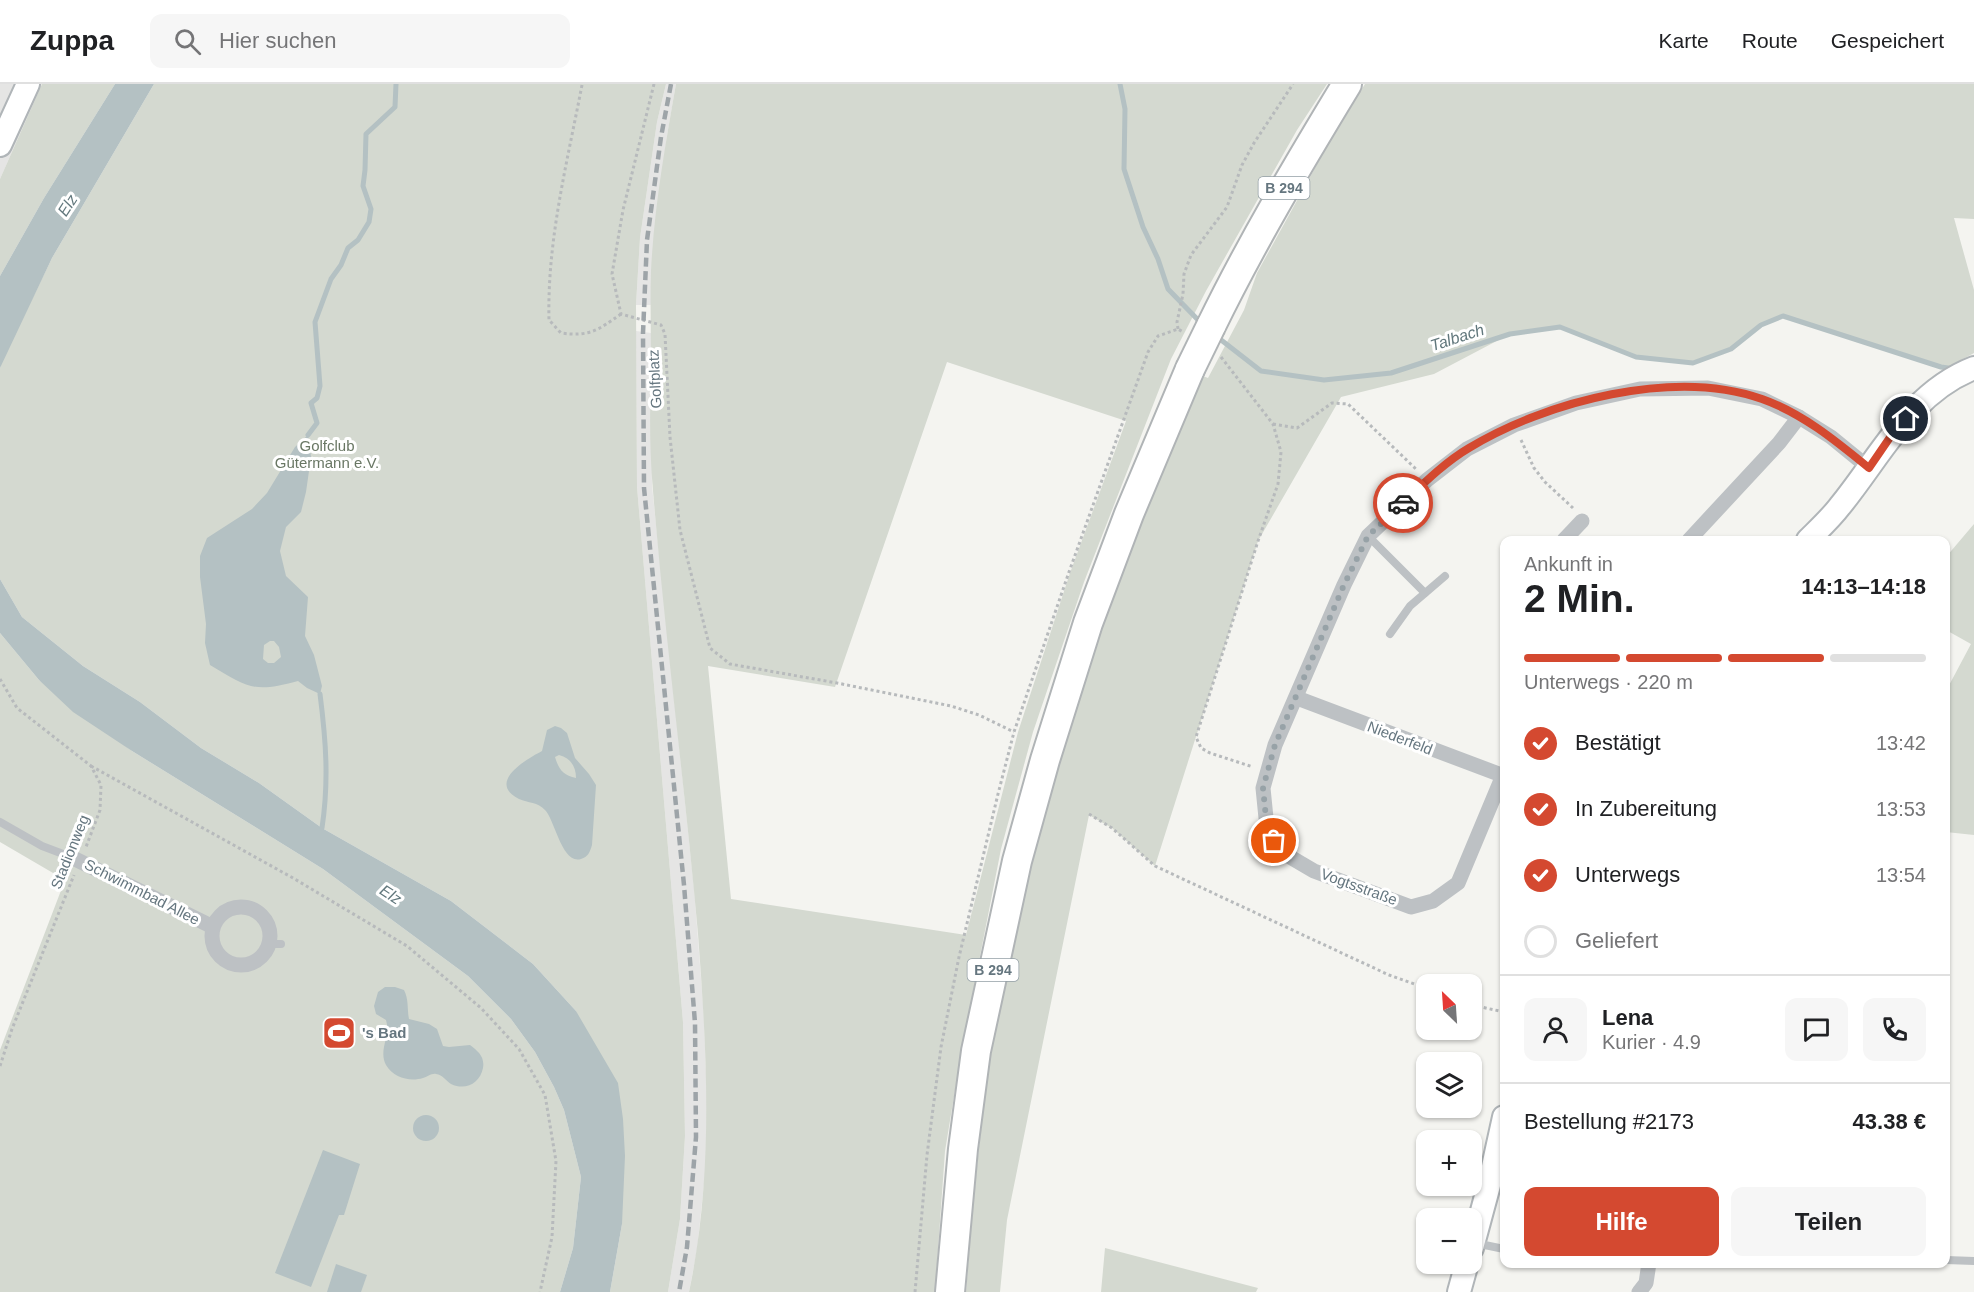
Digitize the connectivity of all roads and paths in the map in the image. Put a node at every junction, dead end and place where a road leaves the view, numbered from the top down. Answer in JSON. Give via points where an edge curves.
{"nodes":[{"id":1,"x":28,"y":84,"type":"edge"},
{"id":2,"x":654,"y":84,"type":"edge"},
{"id":3,"x":1293,"y":84,"type":"edge"},
{"id":4,"x":1347,"y":84,"type":"edge"},
{"id":5,"x":582,"y":85,"type":"edge"},
{"id":6,"x":0,"y":145,"type":"edge"},
{"id":7,"x":621,"y":314,"type":"junction"},
{"id":8,"x":1178,"y":329,"type":"dead end"},
{"id":9,"x":1974,"y":368,"type":"edge"},
{"id":10,"x":1799,"y":417,"type":"junction"},
{"id":11,"x":1514,"y":425,"type":"junction"},
{"id":12,"x":1869,"y":468,"type":"junction"},
{"id":13,"x":1427,"y":480,"type":"junction"},
{"id":14,"x":1582,"y":521,"type":"joint"},
{"id":15,"x":1368,"y":536,"type":"junction"},
{"id":16,"x":1568,"y":536,"type":"edge"},
{"id":17,"x":1693,"y":536,"type":"edge"},
{"id":18,"x":1812,"y":536,"type":"edge"},
{"id":19,"x":1444,"y":576,"type":"dead end"},
{"id":20,"x":1425,"y":593,"type":"junction"},
{"id":21,"x":1390,"y":634,"type":"dead end"},
{"id":22,"x":0,"y":679,"type":"edge"},
{"id":23,"x":1297,"y":698,"type":"junction"},
{"id":24,"x":91,"y":766,"type":"junction"},
{"id":25,"x":1268,"y":772,"type":"junction"},
{"id":26,"x":1500,"y":774,"type":"edge"},
{"id":27,"x":1500,"y":784,"type":"edge"},
{"id":28,"x":1089,"y":814,"type":"dead end"},
{"id":29,"x":0,"y":822,"type":"edge"},
{"id":30,"x":75,"y":859,"type":"junction"},
{"id":31,"x":213,"y":927,"type":"junction"},
{"id":32,"x":1416,"y":984,"type":"edge"},
{"id":33,"x":1482,"y":1007,"type":"edge"},
{"id":34,"x":1500,"y":1011,"type":"edge"},
{"id":35,"x":0,"y":1066,"type":"edge"},
{"id":36,"x":1500,"y":1133,"type":"edge"},
{"id":37,"x":1482,"y":1208,"type":"edge"},
{"id":38,"x":1500,"y":1249,"type":"edge"},
{"id":39,"x":1482,"y":1250,"type":"edge"},
{"id":40,"x":1950,"y":1260,"type":"edge"},
{"id":41,"x":1974,"y":1261,"type":"edge"},
{"id":42,"x":1648,"y":1268,"type":"edge"},
{"id":43,"x":1464,"y":1274,"type":"edge"},
{"id":44,"x":540,"y":1292,"type":"edge"},
{"id":45,"x":915,"y":1292,"type":"edge"},
{"id":46,"x":950,"y":1292,"type":"edge"},
{"id":47,"x":1459,"y":1292,"type":"edge"},
{"id":48,"x":1639,"y":1292,"type":"edge"}],
"edges":[{"from":1,"to":6,"type":"street"},
{"from":2,"to":7,"type":"path","via":[[623,210],[612,274]]},
{"from":3,"to":8,"type":"path","via":[[1246,158],[1227,207],[1191,255],[1184,274]]},
{"from":4,"to":46,"type":"highway","number":"B 294","bridge":true,"via":[[1292,174],[1190,369],[1088,623],[1017,861],[976,1051]]},
{"from":5,"to":7,"type":"path","via":[[559,202],[548,286],[549,320],[561,333],[580,335],[600,329]]},
{"from":7,"to":45,"type":"path","name":"Golfplatz","via":[[661,325],[665,334],[680,530],[711,648],[730,664],[951,706],[1014,732],[941,1047]]},
{"from":9,"to":12,"type":"street","via":[[1942,384],[1919,404]]},
{"from":10,"to":11,"type":"street","name":"Vogtsstraße","via":[[1762,399],[1708,388],[1640,389],[1576,403]]},
{"from":10,"to":12,"type":"street","name":"Vogtsstraße"},
{"from":10,"to":17,"type":"street"},
{"from":11,"to":13,"type":"street","name":"Vogtsstraße","via":[[1467,449]]},
{"from":11,"to":14,"type":"path","via":[[1534,468]]},
{"from":12,"to":18,"type":"street"},
{"from":13,"to":15,"type":"street","name":"Vogtsstraße"},
{"from":13,"to":25,"type":"path","via":[[1348,404],[1332,403],[1297,428],[1273,424],[1281,452],[1278,484],[1196,737],[1201,748],[1210,753]]},
{"from":14,"to":16,"type":"street"},
{"from":15,"to":20,"type":"lane"},
{"from":15,"to":23,"type":"street","name":"Vogtsstraße"},
{"from":19,"to":20,"type":"lane"},
{"from":20,"to":21,"type":"lane"},
{"from":22,"to":24,"type":"path","via":[[17,708]]},
{"from":23,"to":25,"type":"street","name":"Vogtsstraße","via":[[1275,745]]},
{"from":23,"to":26,"type":"street","name":"Niederfeld"},
{"from":24,"to":30,"type":"path","name":"Stadionweg","via":[[101,785],[100,810]]},
{"from":24,"to":44,"type":"path","via":[[407,946],[481,1008],[519,1049],[545,1095],[556,1161],[552,1237]]},
{"from":25,"to":27,"type":"street","name":"Vogtsstraße","via":[[1263,788],[1266,818],[1274,841],[1285,854],[1314,871],[1411,907],[1433,901],[1453,888],[1462,876]]},
{"from":28,"to":32,"type":"path","via":[[1112,828],[1155,866]]},
{"from":29,"to":30,"type":"lane"},
{"from":30,"to":31,"type":"street","name":"Schwimmbad Allee"},
{"from":30,"to":35,"type":"path","name":"Stadionweg"},
{"from":31,"to":31,"type":"street","name":"Schwimmbad Allee","via":[[215,951],[235,965],[260,960],[275,944],[266,920],[250,908],[226,911]]},
{"from":33,"to":34,"type":"path"},
{"from":36,"to":37,"type":"street"},
{"from":38,"to":39,"type":"lane"},
{"from":40,"to":41,"type":"lane"},
{"from":42,"to":48,"type":"street","via":[[1646,1283]]},
{"from":43,"to":47,"type":"street"}]}
